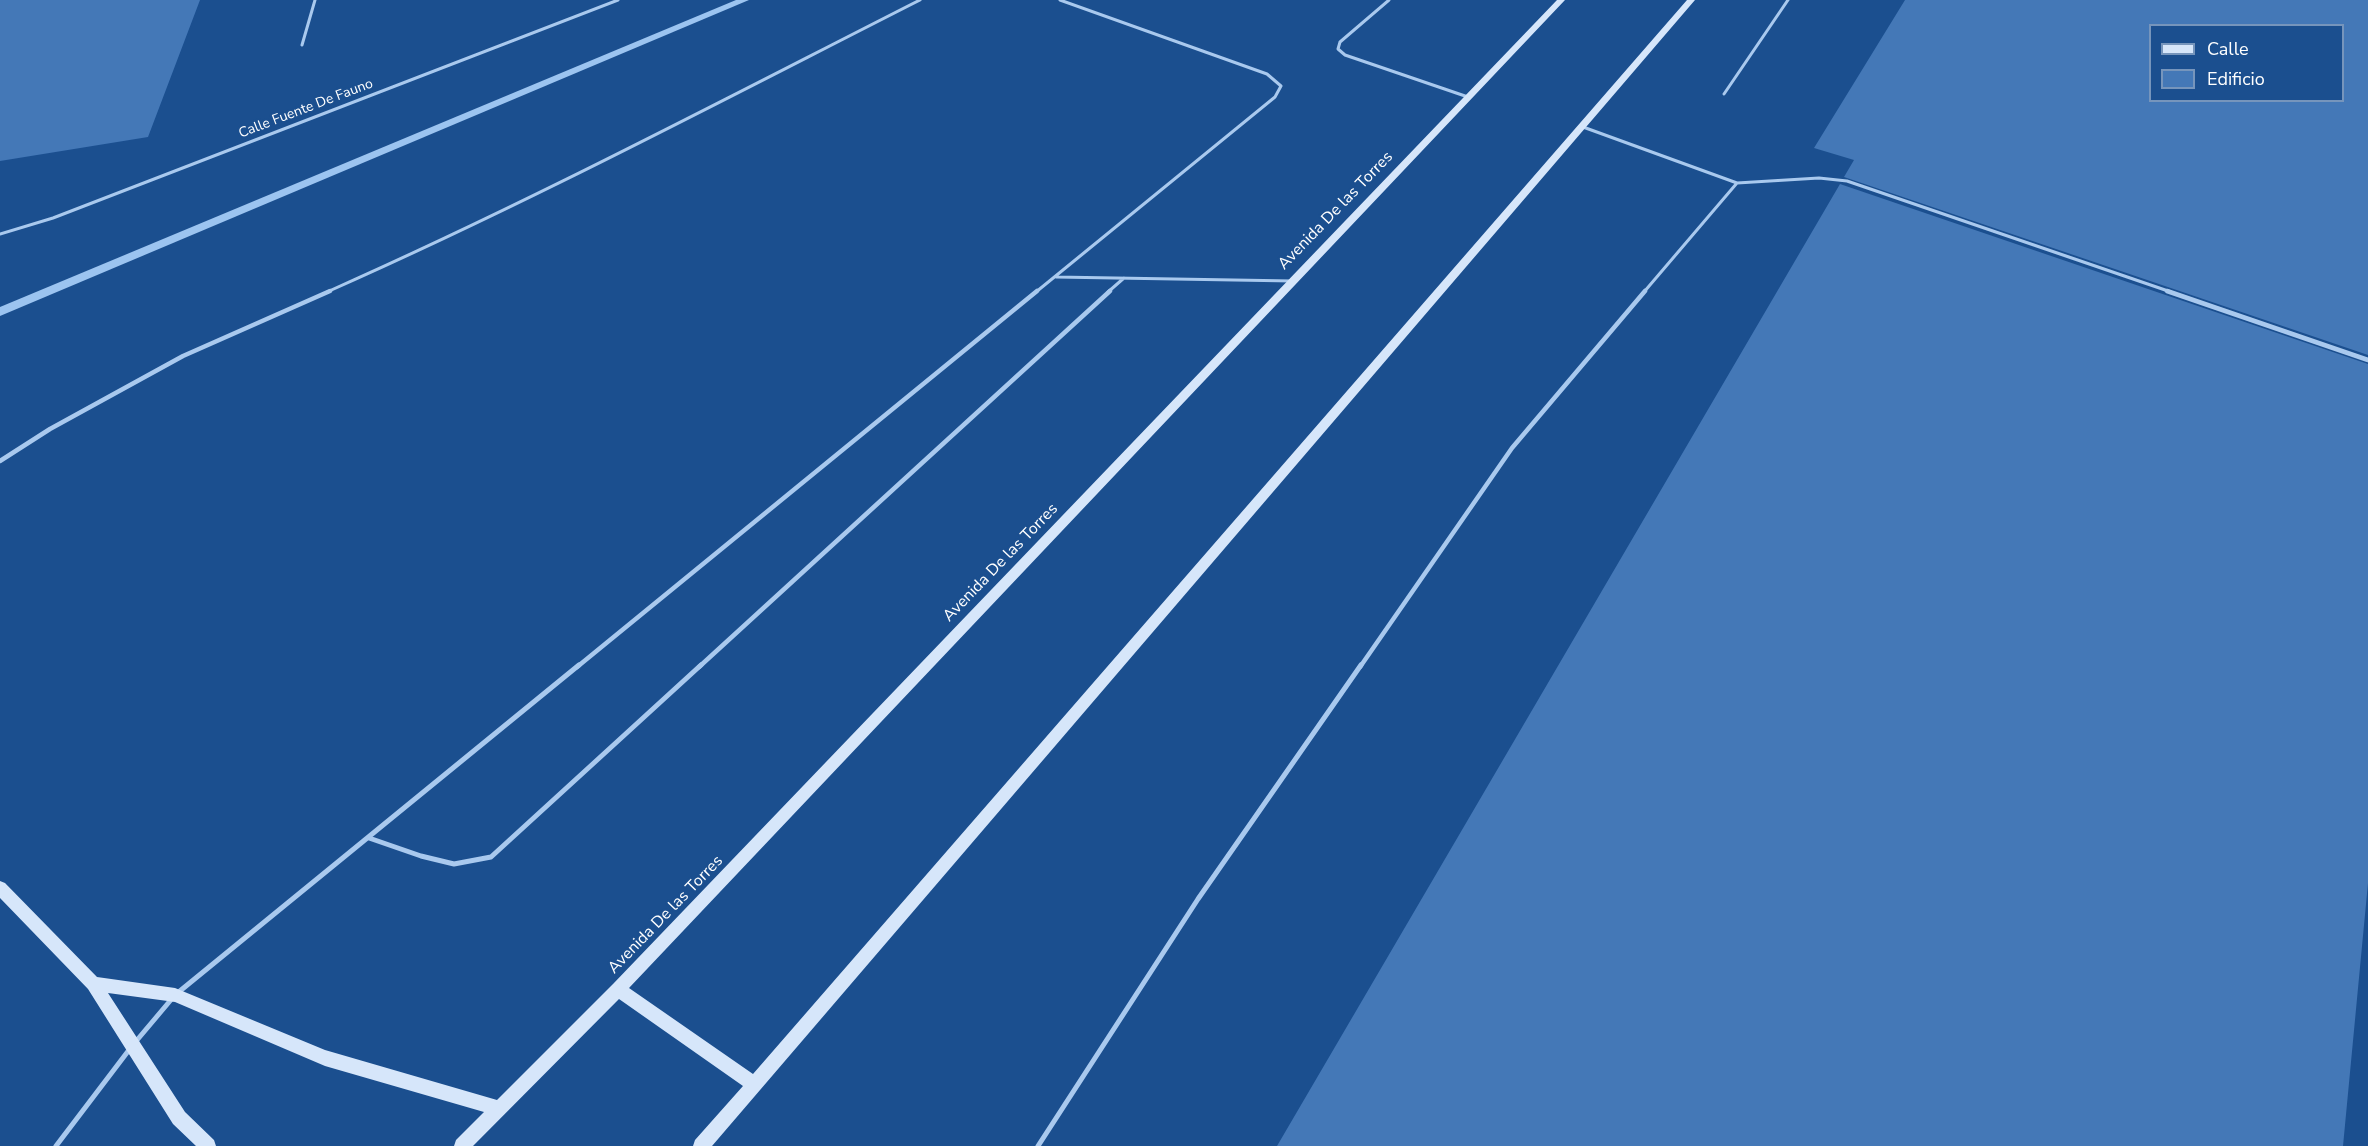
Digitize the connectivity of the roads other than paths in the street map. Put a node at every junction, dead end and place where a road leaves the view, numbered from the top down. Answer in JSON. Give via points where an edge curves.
{"nodes":[{"id":1,"x":315,"y":0,"type":"edge"},
{"id":2,"x":618,"y":0,"type":"edge"},
{"id":3,"x":920,"y":0,"type":"edge"},
{"id":4,"x":1060,"y":0,"type":"edge"},
{"id":5,"x":1389,"y":0,"type":"edge"},
{"id":6,"x":1561,"y":0,"type":"edge"},
{"id":7,"x":1691,"y":0,"type":"edge"},
{"id":8,"x":1788,"y":0,"type":"edge"},
{"id":9,"x":302,"y":45,"type":"dead end"},
{"id":10,"x":1724,"y":94,"type":"dead end"},
{"id":11,"x":1468,"y":98,"type":"junction"},
{"id":12,"x":1583,"y":127,"type":"junction"},
{"id":13,"x":1737,"y":183,"type":"junction"},
{"id":14,"x":0,"y":234,"type":"edge"},
{"id":15,"x":1054,"y":277,"type":"junction"},
{"id":16,"x":1124,"y":278,"type":"junction"},
{"id":17,"x":1293,"y":281,"type":"junction"},
{"id":18,"x":2368,"y":360,"type":"edge"},
{"id":19,"x":0,"y":461,"type":"edge"},
{"id":20,"x":368,"y":837,"type":"junction"},
{"id":21,"x":0,"y":888,"type":"edge"},
{"id":22,"x":93,"y":984,"type":"junction"},
{"id":23,"x":618,"y":989,"type":"junction"},
{"id":24,"x":174,"y":995,"type":"junction"},
{"id":25,"x":132,"y":1046,"type":"junction"},
{"id":26,"x":754,"y":1084,"type":"junction"},
{"id":27,"x":498,"y":1108,"type":"junction"},
{"id":28,"x":56,"y":1146,"type":"edge"},
{"id":29,"x":208,"y":1146,"type":"edge"},
{"id":30,"x":462,"y":1146,"type":"edge"},
{"id":31,"x":701,"y":1146,"type":"edge"},
{"id":32,"x":1038,"y":1146,"type":"edge"}],
"edges":[{"from":1,"to":9,"type":"lane"},
{"from":2,"to":14,"type":"lane","name":"Calle Fuente De Fauno","via":[[52,218]]},
{"from":3,"to":19,"type":"lane","via":[[497,214],[183,356]]},
{"from":4,"to":15,"type":"lane","via":[[1267,74],[1281,86],[1275,97]]},
{"from":5,"to":11,"type":"lane","via":[[1340,42],[1338,49],[1345,55]]},
{"from":6,"to":11,"type":"main road","name":"Avenida De las Torres"},
{"from":7,"to":12,"type":"main road"},
{"from":8,"to":10,"type":"lane"},
{"from":11,"to":17,"type":"main road","name":"Avenida De las Torres"},
{"from":12,"to":13,"type":"lane"},
{"from":12,"to":26,"type":"main road"},
{"from":13,"to":18,"type":"lane","via":[[1820,178],[1847,181]]},
{"from":13,"to":32,"type":"lane","via":[[1512,448],[1198,899]]},
{"from":15,"to":16,"type":"lane"},
{"from":15,"to":20,"type":"lane"},
{"from":16,"to":17,"type":"lane"},
{"from":16,"to":20,"type":"lane","via":[[491,857],[454,864]]},
{"from":17,"to":23,"type":"main road","name":"Avenida De las Torres"},
{"from":20,"to":24,"type":"lane"},
{"from":21,"to":22,"type":"main road"},
{"from":22,"to":24,"type":"main road"},
{"from":22,"to":25,"type":"main road"},
{"from":23,"to":26,"type":"main road"},
{"from":23,"to":27,"type":"main road","name":"Avenida De las Torres"},
{"from":24,"to":25,"type":"lane"},
{"from":24,"to":27,"type":"main road","via":[[325,1058]]},
{"from":25,"to":28,"type":"lane"},
{"from":25,"to":29,"type":"main road","via":[[179,1118]]},
{"from":26,"to":31,"type":"main road"},
{"from":27,"to":30,"type":"main road","name":"Avenida De las Torres"}]}
